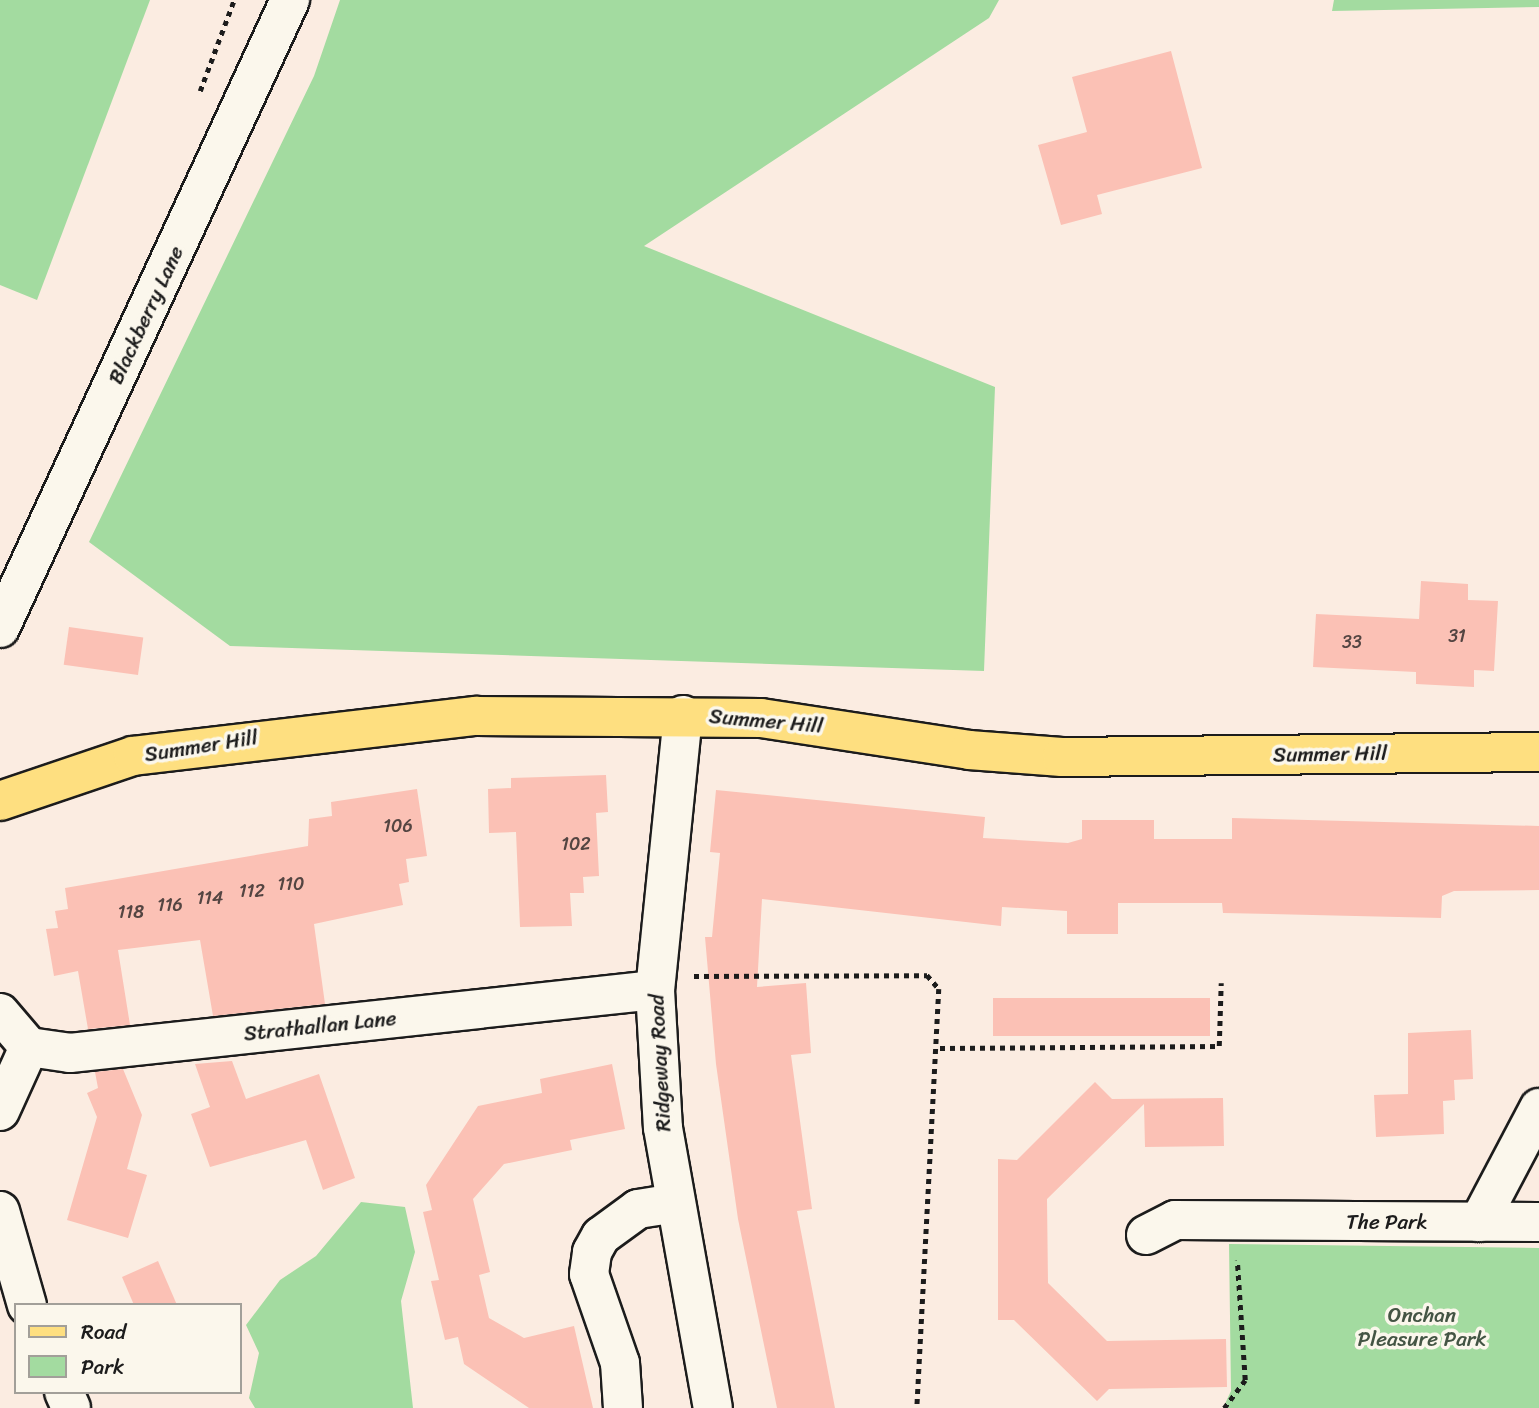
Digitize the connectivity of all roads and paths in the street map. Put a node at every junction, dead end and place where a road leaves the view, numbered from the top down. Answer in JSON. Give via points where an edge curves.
{"nodes":[{"id":1,"x":290,"y":0,"type":"edge"},
{"id":2,"x":0,"y":628,"type":"edge"},
{"id":3,"x":682,"y":715,"type":"junction"},
{"id":4,"x":1539,"y":752,"type":"edge"},
{"id":5,"x":0,"y":801,"type":"edge"},
{"id":6,"x":655,"y":983,"type":"junction"},
{"id":7,"x":1221,"y":983,"type":"dead end"},
{"id":8,"x":0,"y":1013,"type":"edge"},
{"id":9,"x":29,"y":1047,"type":"junction"},
{"id":10,"x":940,"y":1048,"type":"junction"},
{"id":11,"x":1539,"y":1108,"type":"edge"},
{"id":12,"x":0,"y":1111,"type":"edge"},
{"id":13,"x":674,"y":1203,"type":"junction"},
{"id":14,"x":0,"y":1211,"type":"edge"},
{"id":15,"x":1234,"y":1221,"type":"junction"},
{"id":16,"x":1479,"y":1222,"type":"junction"},
{"id":17,"x":1539,"y":1222,"type":"edge"},
{"id":18,"x":1146,"y":1235,"type":"dead end"},
{"id":19,"x":26,"y":1303,"type":"edge"},
{"id":20,"x":623,"y":1408,"type":"edge"},
{"id":21,"x":713,"y":1408,"type":"edge"},
{"id":22,"x":916,"y":1408,"type":"edge"},
{"id":23,"x":1224,"y":1408,"type":"edge"}],
"edges":[{"from":1,"to":2,"type":"street","name":"Blackberry Lane"},
{"from":3,"to":4,"type":"main road","name":"Summer Hill","via":[[761,718],[969,750],[1062,757]]},
{"from":3,"to":5,"type":"main road","name":"Summer Hill","via":[[476,716],[264,736],[133,756]]},
{"from":3,"to":6,"type":"street","name":"Ridgeway Road"},
{"from":6,"to":9,"type":"street","name":"Strathallan Lane","via":[[70,1054]]},
{"from":6,"to":10,"type":"path","via":[[927,975],[939,989]]},
{"from":6,"to":13,"type":"street","name":"Ridgeway Road"},
{"from":7,"to":10,"type":"path","via":[[1219,1046]]},
{"from":8,"to":9,"type":"street"},
{"from":9,"to":12,"type":"street"},
{"from":10,"to":22,"type":"path"},
{"from":11,"to":16,"type":"street"},
{"from":13,"to":20,"type":"street","via":[[621,1219],[592,1252],[589,1274],[620,1363]]},
{"from":13,"to":21,"type":"street","name":"Ridgeway Road"},
{"from":14,"to":19,"type":"street"},
{"from":15,"to":16,"type":"street","name":"The Park"},
{"from":15,"to":18,"type":"street","name":"The Park","via":[[1175,1220]]},
{"from":15,"to":23,"type":"path","via":[[1245,1380]]},
{"from":16,"to":17,"type":"street","name":"The Park"}]}
